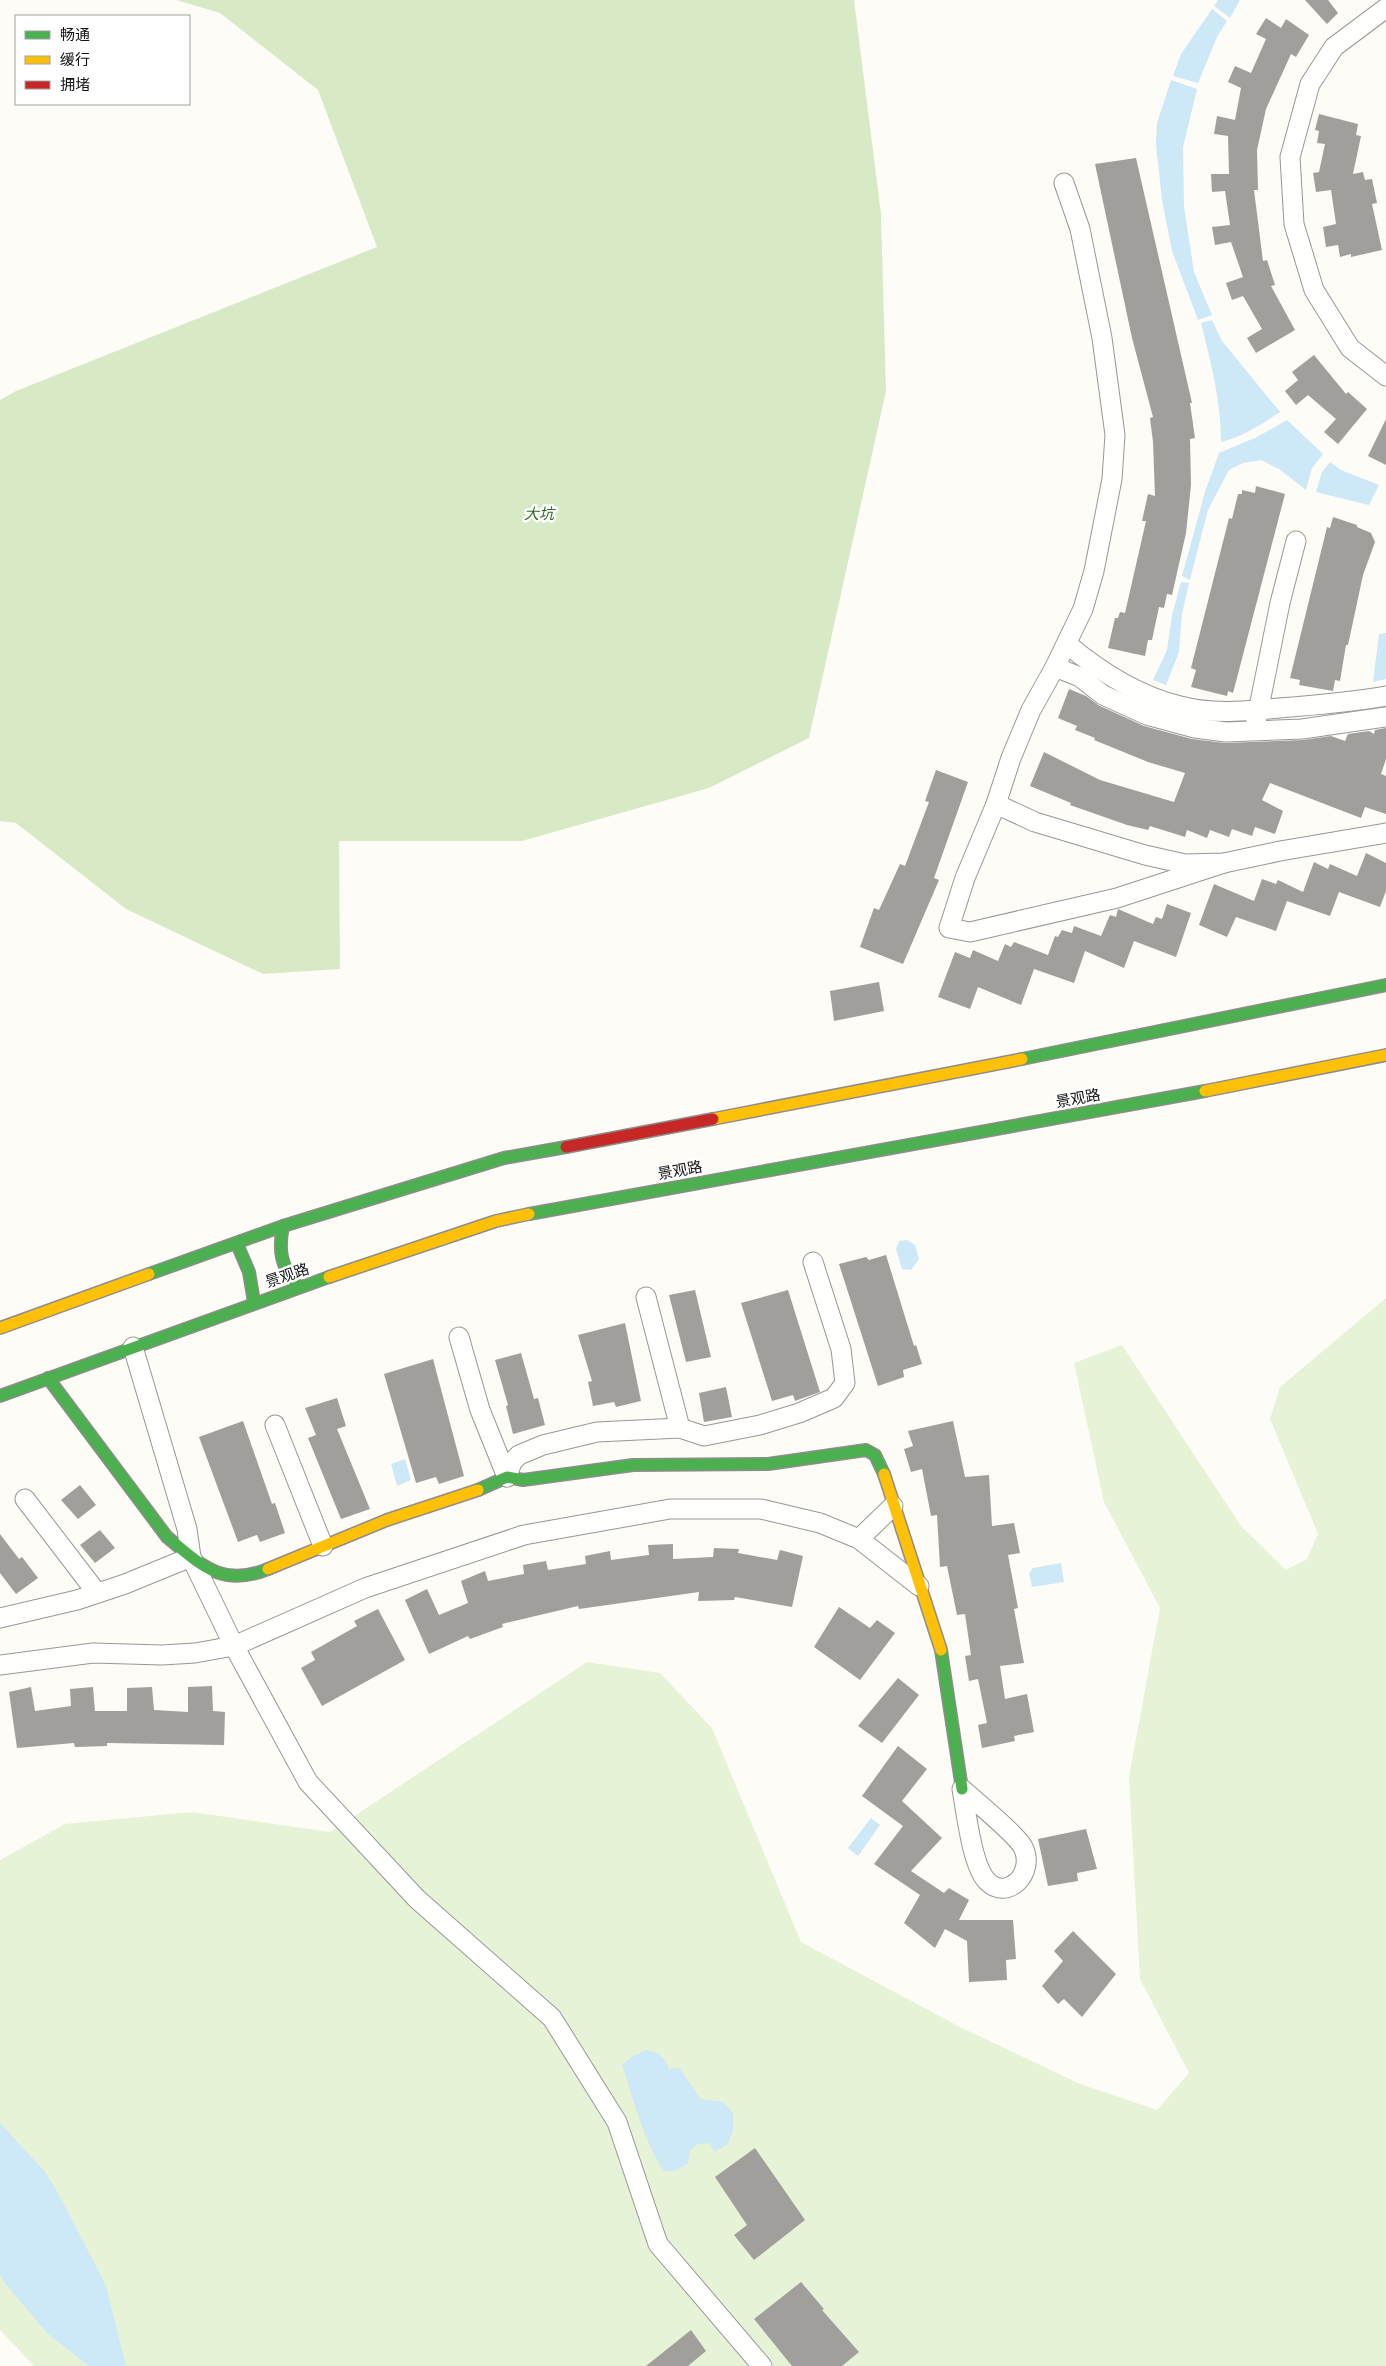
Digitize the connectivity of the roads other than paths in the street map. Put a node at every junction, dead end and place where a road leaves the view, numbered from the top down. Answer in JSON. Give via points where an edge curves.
{"nodes":[{"id":1,"x":1386,"y":8,"type":"edge"},
{"id":2,"x":1064,"y":183,"type":"dead end"},
{"id":3,"x":1386,"y":376,"type":"edge"},
{"id":4,"x":1296,"y":541,"type":"dead end"},
{"id":5,"x":1067,"y":644,"type":"junction"},
{"id":6,"x":1055,"y":667,"type":"junction"},
{"id":7,"x":1386,"y":696,"type":"edge"},
{"id":8,"x":1257,"y":710,"type":"junction"},
{"id":9,"x":1386,"y":717,"type":"edge"},
{"id":10,"x":1255,"y":730,"type":"junction"},
{"id":11,"x":996,"y":804,"type":"junction"},
{"id":12,"x":1386,"y":833,"type":"edge"},
{"id":13,"x":1224,"y":863,"type":"junction"},
{"id":14,"x":1386,"y":985,"type":"edge"},
{"id":15,"x":1386,"y":1055,"type":"edge"},
{"id":16,"x":283,"y":1226,"type":"junction"},
{"id":17,"x":237,"y":1244,"type":"junction"},
{"id":18,"x":813,"y":1262,"type":"dead end"},
{"id":19,"x":298,"y":1287,"type":"junction"},
{"id":20,"x":646,"y":1297,"type":"dead end"},
{"id":21,"x":254,"y":1302,"type":"junction"},
{"id":22,"x":0,"y":1328,"type":"edge"},
{"id":23,"x":459,"y":1337,"type":"dead end"},
{"id":24,"x":133,"y":1347,"type":"junction"},
{"id":25,"x":48,"y":1378,"type":"junction"},
{"id":26,"x":0,"y":1396,"type":"edge"},
{"id":27,"x":274,"y":1425,"type":"dead end"},
{"id":28,"x":680,"y":1428,"type":"junction"},
{"id":29,"x":507,"y":1477,"type":"junction"},
{"id":30,"x":25,"y":1500,"type":"dead end"},
{"id":31,"x":893,"y":1506,"type":"junction"},
{"id":32,"x":859,"y":1539,"type":"junction"},
{"id":33,"x":323,"y":1546,"type":"junction"},
{"id":34,"x":191,"y":1557,"type":"junction"},
{"id":35,"x":919,"y":1586,"type":"junction"},
{"id":36,"x":97,"y":1593,"type":"junction"},
{"id":37,"x":0,"y":1618,"type":"edge"},
{"id":38,"x":234,"y":1646,"type":"junction"},
{"id":39,"x":0,"y":1665,"type":"edge"},
{"id":40,"x":962,"y":1789,"type":"junction"},
{"id":41,"x":762,"y":2366,"type":"edge"}],
"edges":[{"from":1,"to":3,"type":"street","via":[[1334,47],[1310,84],[1290,157],[1294,224],[1314,290],[1350,348]]},
{"from":2,"to":5,"type":"street","via":[[1080,228],[1102,338],[1115,435],[1112,479],[1094,571],[1083,609]]},
{"from":4,"to":8,"type":"street"},
{"from":5,"to":6,"type":"street"},
{"from":5,"to":8,"type":"street","via":[[1125,684],[1180,706],[1222,712]]},
{"from":6,"to":10,"type":"street","via":[[1147,715],[1195,728],[1226,732]]},
{"from":6,"to":11,"type":"street","via":[[1031,710]]},
{"from":7,"to":8,"type":"street"},
{"from":8,"to":10,"type":"street"},
{"from":9,"to":10,"type":"street","via":[[1302,729]]},
{"from":11,"to":13,"type":"street","via":[[1035,822],[1145,855],[1184,864]]},
{"from":11,"to":13,"type":"street","via":[[948,928],[970,932],[1117,898]]},
{"from":12,"to":13,"type":"street"},
{"from":14,"to":16,"type":"street","via":[[856,1093],[504,1158]]},
{"from":15,"to":19,"type":"street","name":"景观路","via":[[496,1221]]},
{"from":16,"to":17,"type":"street"},
{"from":16,"to":19,"type":"street","via":[[278,1246],[280,1260],[285,1273]]},
{"from":17,"to":21,"type":"street","via":[[250,1272]]},
{"from":17,"to":22,"type":"street"},
{"from":18,"to":28,"type":"street","via":[[841,1349],[845,1384],[834,1398],[799,1413],[704,1436]]},
{"from":19,"to":21,"type":"street","name":"景观路"},
{"from":20,"to":28,"type":"street"},
{"from":21,"to":24,"type":"street","name":"景观路"},
{"from":23,"to":29,"type":"street","via":[[480,1410]]},
{"from":24,"to":25,"type":"street","name":"景观路"},
{"from":24,"to":34,"type":"street","via":[[187,1529]]},
{"from":25,"to":26,"type":"street","name":"景观路"},
{"from":25,"to":34,"type":"street","via":[[167,1537]]},
{"from":27,"to":33,"type":"street"},
{"from":28,"to":29,"type":"street","via":[[597,1432],[543,1445],[519,1455],[512,1462]]},
{"from":29,"to":31,"type":"street","via":[[523,1480],[633,1465],[768,1464],[866,1450],[875,1455]]},
{"from":29,"to":33,"type":"street"},
{"from":30,"to":36,"type":"street"},
{"from":31,"to":32,"type":"street"},
{"from":31,"to":35,"type":"street"},
{"from":32,"to":35,"type":"street"},
{"from":32,"to":38,"type":"street","via":[[820,1523],[761,1509],[670,1509],[524,1535],[365,1588]]},
{"from":33,"to":34,"type":"street","via":[[260,1572],[238,1577],[213,1572]]},
{"from":34,"to":36,"type":"street"},
{"from":34,"to":38,"type":"street"},
{"from":35,"to":40,"type":"street","via":[[941,1650]]},
{"from":36,"to":37,"type":"street"},
{"from":38,"to":39,"type":"street","via":[[162,1655],[93,1653]]},
{"from":38,"to":41,"type":"street","via":[[308,1782],[417,1899],[552,2018],[617,2122],[658,2244]]},
{"from":40,"to":40,"type":"street","via":[[974,1852],[987,1881],[997,1887],[1020,1882],[1026,1871],[1027,1858],[1022,1845]]}]}
